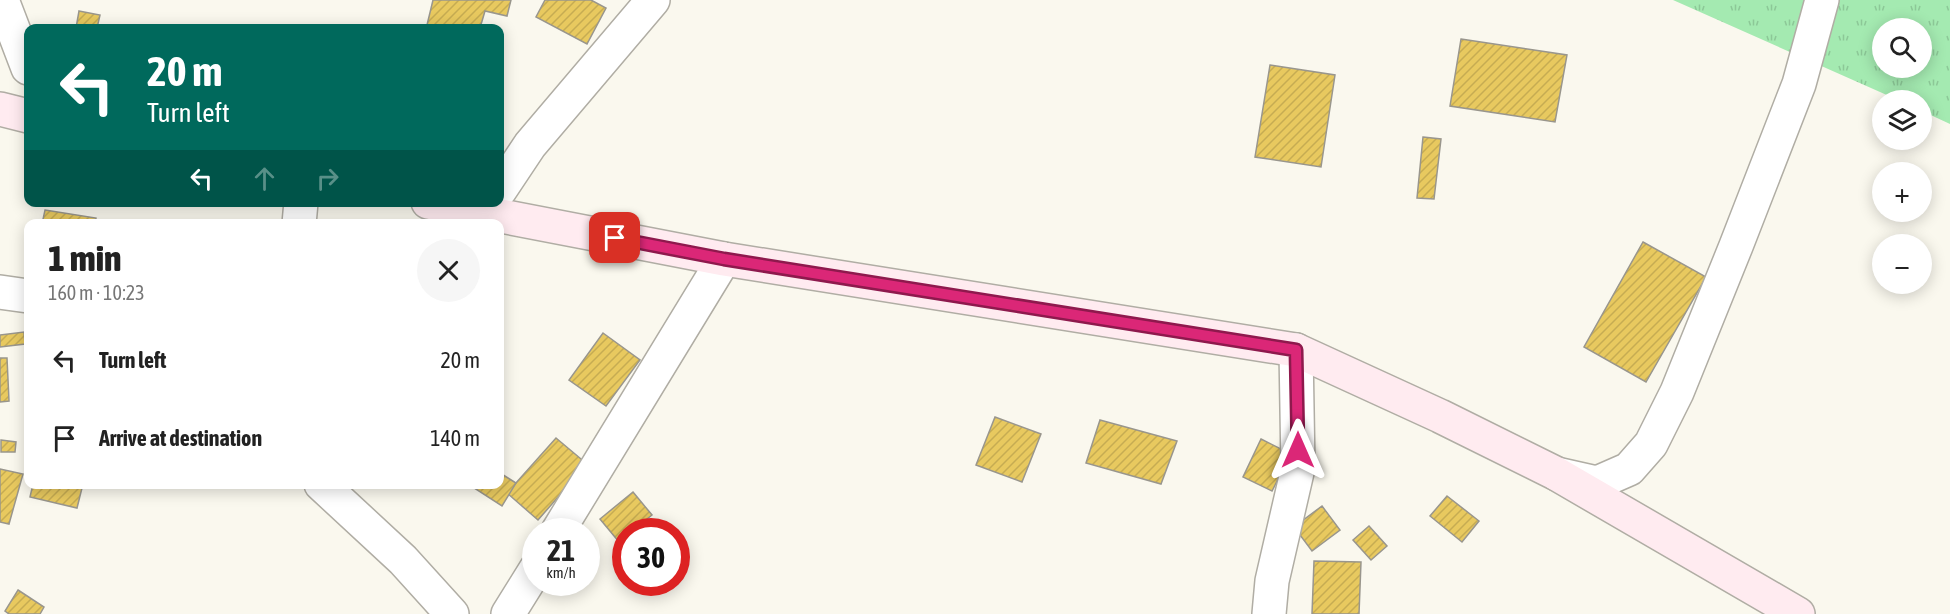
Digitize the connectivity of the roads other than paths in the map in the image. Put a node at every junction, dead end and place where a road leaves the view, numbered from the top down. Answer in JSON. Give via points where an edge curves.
{"nodes":[{"id":1,"x":2,"y":0,"type":"edge"},
{"id":2,"x":653,"y":0,"type":"edge"},
{"id":3,"x":1822,"y":0,"type":"edge"},
{"id":4,"x":24,"y":58,"type":"edge"},
{"id":5,"x":0,"y":109,"type":"edge"},
{"id":6,"x":24,"y":115,"type":"edge"},
{"id":7,"x":504,"y":183,"type":"edge"},
{"id":8,"x":504,"y":205,"type":"edge"},
{"id":9,"x":724,"y":259,"type":"junction"},
{"id":10,"x":0,"y":292,"type":"edge"},
{"id":11,"x":24,"y":295,"type":"edge"},
{"id":12,"x":1296,"y":350,"type":"junction"},
{"id":13,"x":1556,"y":473,"type":"junction"},
{"id":14,"x":326,"y":489,"type":"edge"},
{"id":15,"x":566,"y":518,"type":"edge"},
{"id":16,"x":522,"y":592,"type":"edge"},
{"id":17,"x":452,"y":614,"type":"edge"},
{"id":18,"x":508,"y":614,"type":"edge"},
{"id":19,"x":1269,"y":614,"type":"edge"},
{"id":20,"x":1798,"y":614,"type":"edge"}],
"edges":[{"from":1,"to":4,"type":"street"},
{"from":2,"to":7,"type":"street","via":[[530,145]]},
{"from":3,"to":13,"type":"street","via":[[1798,84],[1737,246],[1677,392],[1651,444],[1629,469],[1597,483]]},
{"from":5,"to":6,"type":"street"},
{"from":8,"to":9,"type":"street"},
{"from":9,"to":12,"type":"street"},
{"from":9,"to":15,"type":"street"},
{"from":10,"to":11,"type":"street"},
{"from":12,"to":13,"type":"street"},
{"from":12,"to":19,"type":"street","via":[[1298,468],[1272,581]]},
{"from":13,"to":20,"type":"street"},
{"from":14,"to":17,"type":"street","via":[[403,560]]},
{"from":16,"to":18,"type":"street"}]}
